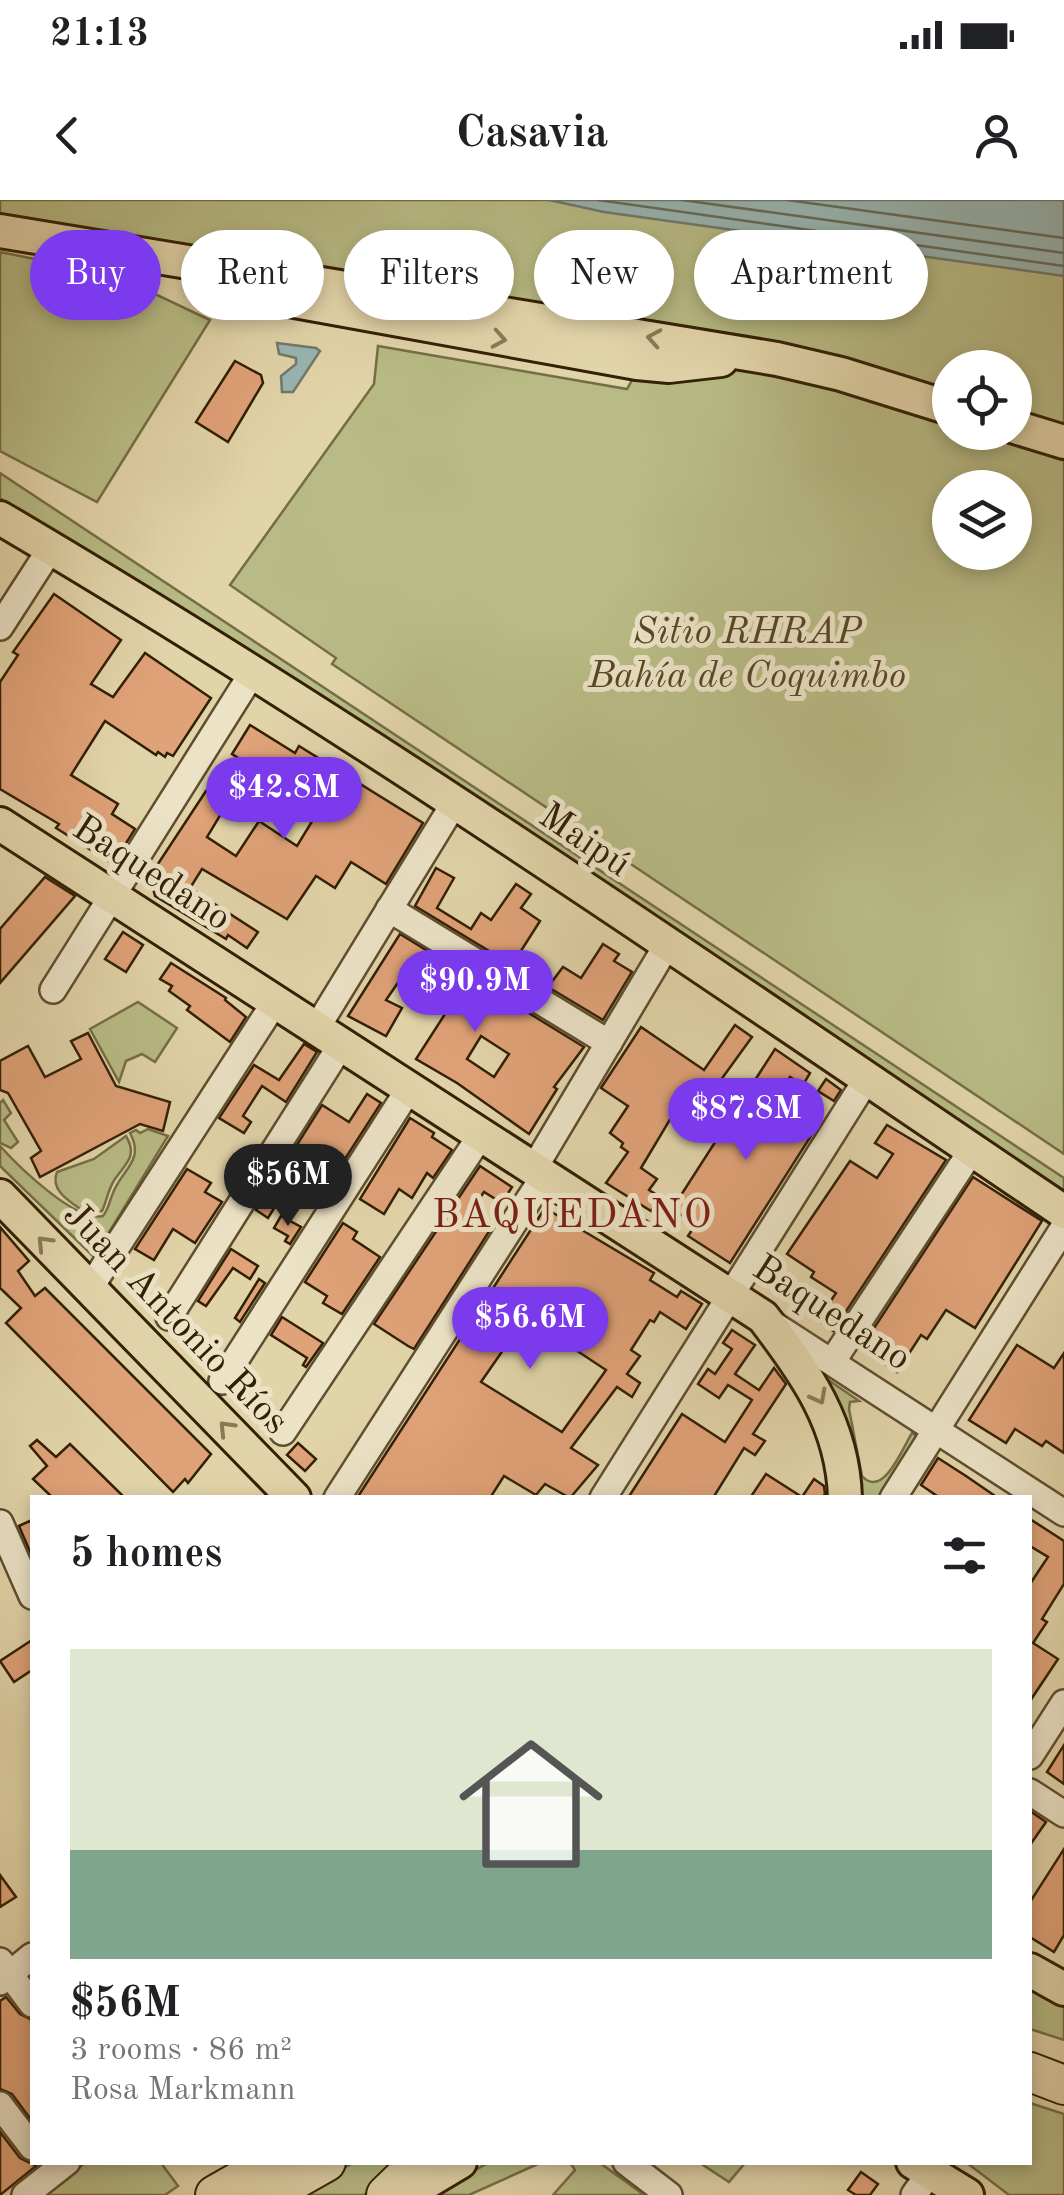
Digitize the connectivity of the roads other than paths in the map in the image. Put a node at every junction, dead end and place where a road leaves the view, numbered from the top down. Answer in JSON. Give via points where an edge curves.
{"nodes":[{"id":1,"x":0,"y":231,"type":"edge"},
{"id":2,"x":932,"y":402,"type":"edge"},
{"id":3,"x":1032,"y":432,"type":"edge"},
{"id":4,"x":1064,"y":442,"type":"edge"},
{"id":5,"x":0,"y":508,"type":"edge"},
{"id":6,"x":0,"y":518,"type":"edge"},
{"id":7,"x":51,"y":548,"type":"junction"},
{"id":8,"x":0,"y":628,"type":"edge"},
{"id":9,"x":253,"y":672,"type":"junction"},
{"id":10,"x":454,"y":802,"type":"junction"},
{"id":11,"x":0,"y":824,"type":"edge"},
{"id":12,"x":111,"y":896,"type":"junction"},
{"id":13,"x":389,"y":909,"type":"junction"},
{"id":14,"x":667,"y":945,"type":"junction"},
{"id":15,"x":52,"y":990,"type":"dead end"},
{"id":16,"x":275,"y":1002,"type":"junction"},
{"id":17,"x":329,"y":1037,"type":"junction"},
{"id":18,"x":609,"y":1043,"type":"junction"},
{"id":19,"x":868,"y":1077,"type":"junction"},
{"id":20,"x":409,"y":1089,"type":"junction"},
{"id":21,"x":480,"y":1135,"type":"junction"},
{"id":22,"x":972,"y":1150,"type":"junction"},
{"id":23,"x":539,"y":1173,"type":"junction"},
{"id":24,"x":0,"y":1196,"type":"edge"},
{"id":25,"x":1064,"y":1212,"type":"edge"},
{"id":26,"x":1064,"y":1227,"type":"edge"},
{"id":27,"x":90,"y":1288,"type":"junction"},
{"id":28,"x":729,"y":1296,"type":"junction"},
{"id":29,"x":168,"y":1316,"type":"dead end"},
{"id":30,"x":763,"y":1318,"type":"junction"},
{"id":31,"x":832,"y":1362,"type":"junction"},
{"id":32,"x":222,"y":1381,"type":"dead end"},
{"id":33,"x":936,"y":1431,"type":"junction"},
{"id":34,"x":284,"y":1432,"type":"dead end"},
{"id":35,"x":291,"y":1495,"type":"edge"},
{"id":36,"x":340,"y":1495,"type":"edge"},
{"id":37,"x":604,"y":1495,"type":"edge"},
{"id":38,"x":846,"y":1495,"type":"edge"},
{"id":39,"x":895,"y":1495,"type":"edge"},
{"id":40,"x":1064,"y":1512,"type":"edge"},
{"id":41,"x":0,"y":1524,"type":"edge"},
{"id":42,"x":30,"y":1592,"type":"edge"},
{"id":43,"x":1064,"y":1702,"type":"edge"},
{"id":44,"x":1032,"y":1753,"type":"edge"},
{"id":45,"x":1032,"y":1793,"type":"edge"},
{"id":46,"x":1064,"y":1814,"type":"edge"},
{"id":47,"x":30,"y":1957,"type":"edge"},
{"id":48,"x":1032,"y":1971,"type":"edge"},
{"id":49,"x":3,"y":1972,"type":"edge"},
{"id":50,"x":1064,"y":1989,"type":"edge"},
{"id":51,"x":30,"y":2002,"type":"edge"},
{"id":52,"x":1032,"y":2046,"type":"edge"},
{"id":53,"x":1064,"y":2057,"type":"edge"},
{"id":54,"x":1032,"y":2073,"type":"edge"},
{"id":55,"x":1064,"y":2085,"type":"edge"},
{"id":56,"x":0,"y":2105,"type":"edge"},
{"id":57,"x":30,"y":2145,"type":"edge"},
{"id":58,"x":267,"y":2165,"type":"edge"},
{"id":59,"x":321,"y":2165,"type":"edge"},
{"id":60,"x":417,"y":2165,"type":"edge"},
{"id":61,"x":455,"y":2165,"type":"edge"},
{"id":62,"x":630,"y":2165,"type":"edge"},
{"id":63,"x":55,"y":2166,"type":"edge"},
{"id":64,"x":927,"y":2171,"type":"edge"},
{"id":65,"x":25,"y":2195,"type":"edge"},
{"id":66,"x":214,"y":2195,"type":"edge"},
{"id":67,"x":268,"y":2195,"type":"edge"},
{"id":68,"x":386,"y":2195,"type":"edge"},
{"id":69,"x":404,"y":2195,"type":"edge"},
{"id":70,"x":669,"y":2195,"type":"edge"},
{"id":71,"x":967,"y":2195,"type":"edge"},
{"id":72,"x":992,"y":2195,"type":"edge"}],
"edges":[{"from":1,"to":2,"type":"main road","via":[[269,296],[637,363],[669,366],[750,355]]},
{"from":3,"to":4,"type":"main road"},
{"from":5,"to":7,"type":"main road"},
{"from":6,"to":7,"type":"main road"},
{"from":7,"to":8,"type":"street"},
{"from":7,"to":9,"type":"main road","name":"Maipú"},
{"from":9,"to":10,"type":"main road","name":"Maipú"},
{"from":9,"to":12,"type":"street"},
{"from":10,"to":13,"type":"street"},
{"from":10,"to":14,"type":"main road","name":"Maipú"},
{"from":11,"to":12,"type":"main road","name":"Baquedano"},
{"from":12,"to":15,"type":"street"},
{"from":12,"to":16,"type":"main road","name":"Baquedano"},
{"from":13,"to":17,"type":"street"},
{"from":13,"to":18,"type":"street"},
{"from":14,"to":18,"type":"street"},
{"from":14,"to":19,"type":"main road","name":"Maipú"},
{"from":16,"to":17,"type":"main road","name":"Baquedano"},
{"from":16,"to":27,"type":"street"},
{"from":17,"to":20,"type":"main road","name":"Baquedano"},
{"from":17,"to":29,"type":"street"},
{"from":18,"to":23,"type":"street"},
{"from":19,"to":22,"type":"main road","name":"Maipú"},
{"from":19,"to":28,"type":"street"},
{"from":20,"to":21,"type":"main road","name":"Baquedano"},
{"from":20,"to":32,"type":"street"},
{"from":21,"to":23,"type":"main road","name":"Baquedano"},
{"from":21,"to":34,"type":"street"},
{"from":22,"to":25,"type":"main road","name":"Maipú"},
{"from":22,"to":31,"type":"street"},
{"from":23,"to":28,"type":"main road","name":"Baquedano"},
{"from":23,"to":36,"type":"street"},
{"from":27,"to":24,"type":"main road","name":"Juan Antonio Ríos","one_way":true},
{"from":26,"to":33,"type":"street"},
{"from":35,"to":27,"type":"main road","name":"Juan Antonio Ríos","one_way":true},
{"from":28,"to":30,"type":"main road","name":"Baquedano"},
{"from":28,"to":37,"type":"street"},
{"from":30,"to":31,"type":"street","name":"Baquedano"},
{"from":30,"to":38,"type":"main road","one_way":true,"via":[[827,1411]]},
{"from":31,"to":33,"type":"street","name":"Baquedano"},
{"from":33,"to":39,"type":"street"},
{"from":33,"to":40,"type":"street","name":"Baquedano"},
{"from":41,"to":42,"type":"street"},
{"from":43,"to":44,"type":"street"},
{"from":45,"to":46,"type":"street"},
{"from":47,"to":49,"type":"street"},
{"from":48,"to":50,"type":"main road"},
{"from":49,"to":51,"type":"street"},
{"from":52,"to":53,"type":"highway"},
{"from":54,"to":55,"type":"highway"},
{"from":56,"to":57,"type":"street"},
{"from":58,"to":66,"type":"highway"},
{"from":59,"to":67,"type":"highway"},
{"from":60,"to":68,"type":"highway"},
{"from":61,"to":69,"type":"main road"},
{"from":62,"to":70,"type":"street"},
{"from":63,"to":65,"type":"street"},
{"from":64,"to":71,"type":"main road"},
{"from":64,"to":72,"type":"main road"}]}
